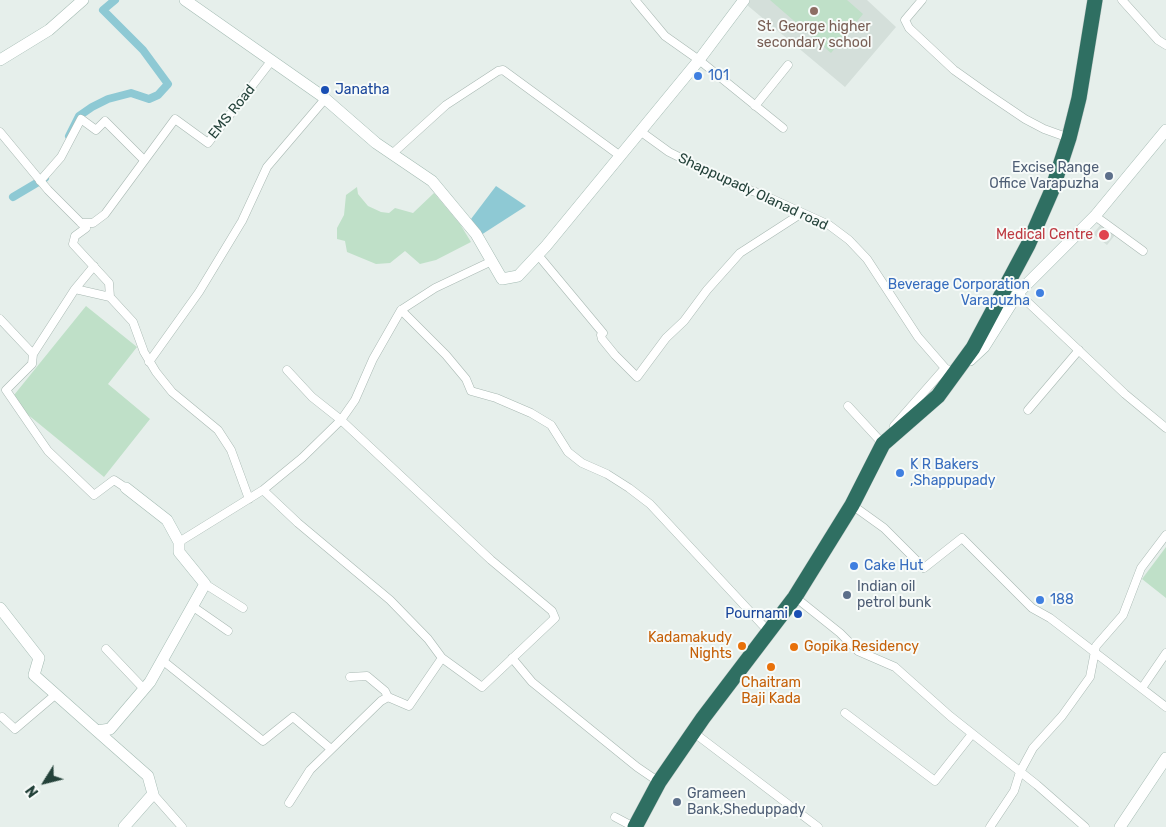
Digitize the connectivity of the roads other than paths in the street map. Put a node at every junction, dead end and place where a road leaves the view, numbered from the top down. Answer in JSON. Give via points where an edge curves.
{"nodes":[{"id":1,"x":83,"y":0,"type":"edge"},
{"id":2,"x":185,"y":0,"type":"edge"},
{"id":3,"x":635,"y":0,"type":"edge"},
{"id":4,"x":744,"y":0,"type":"edge"},
{"id":5,"x":922,"y":0,"type":"edge"},
{"id":6,"x":1095,"y":0,"type":"edge"},
{"id":7,"x":1122,"y":0,"type":"edge"},
{"id":8,"x":1166,"y":45,"type":"edge"},
{"id":9,"x":0,"y":60,"type":"edge"},
{"id":10,"x":272,"y":60,"type":"junction"},
{"id":11,"x":699,"y":60,"type":"junction"},
{"id":12,"x":788,"y":65,"type":"dead end"},
{"id":13,"x":326,"y":99,"type":"junction"},
{"id":14,"x":755,"y":106,"type":"junction"},
{"id":15,"x":783,"y":128,"type":"dead end"},
{"id":16,"x":1166,"y":130,"type":"edge"},
{"id":17,"x":640,"y":131,"type":"junction"},
{"id":18,"x":0,"y":132,"type":"edge"},
{"id":19,"x":1069,"y":138,"type":"junction"},
{"id":20,"x":392,"y":154,"type":"junction"},
{"id":21,"x":619,"y":156,"type":"junction"},
{"id":22,"x":144,"y":158,"type":"junction"},
{"id":23,"x":40,"y":181,"type":"junction"},
{"id":24,"x":802,"y":213,"type":"junction"},
{"id":25,"x":1094,"y":216,"type":"junction"},
{"id":26,"x":81,"y":223,"type":"junction"},
{"id":27,"x":1143,"y":251,"type":"dead end"},
{"id":28,"x":538,"y":255,"type":"junction"},
{"id":29,"x":492,"y":262,"type":"junction"},
{"id":30,"x":94,"y":266,"type":"junction"},
{"id":31,"x":75,"y":289,"type":"junction"},
{"id":32,"x":1018,"y":293,"type":"junction"},
{"id":33,"x":110,"y":297,"type":"junction"},
{"id":34,"x":401,"y":310,"type":"junction"},
{"id":35,"x":0,"y":319,"type":"edge"},
{"id":36,"x":1079,"y":350,"type":"junction"},
{"id":37,"x":33,"y":354,"type":"junction"},
{"id":38,"x":149,"y":362,"type":"junction"},
{"id":39,"x":287,"y":370,"type":"dead end"},
{"id":40,"x":950,"y":371,"type":"junction"},
{"id":41,"x":848,"y":406,"type":"dead end"},
{"id":42,"x":1028,"y":410,"type":"dead end"},
{"id":43,"x":341,"y":420,"type":"junction"},
{"id":44,"x":1166,"y":428,"type":"edge"},
{"id":45,"x":883,"y":444,"type":"junction"},
{"id":46,"x":126,"y":488,"type":"joint"},
{"id":47,"x":263,"y":490,"type":"junction"},
{"id":48,"x":249,"y":499,"type":"junction"},
{"id":49,"x":852,"y":505,"type":"junction"},
{"id":50,"x":1166,"y":535,"type":"edge"},
{"id":51,"x":179,"y":542,"type":"junction"},
{"id":52,"x":204,"y":584,"type":"junction"},
{"id":53,"x":795,"y":596,"type":"junction"},
{"id":54,"x":192,"y":606,"type":"junction"},
{"id":55,"x":0,"y":608,"type":"edge"},
{"id":56,"x":243,"y":608,"type":"dead end"},
{"id":57,"x":228,"y":631,"type":"dead end"},
{"id":58,"x":769,"y":632,"type":"junction"},
{"id":59,"x":106,"y":649,"type":"dead end"},
{"id":60,"x":1095,"y":653,"type":"junction"},
{"id":61,"x":1166,"y":653,"type":"edge"},
{"id":62,"x":442,"y":658,"type":"junction"},
{"id":63,"x":512,"y":658,"type":"junction"},
{"id":64,"x":162,"y":660,"type":"junction"},
{"id":65,"x":350,"y":677,"type":"dead end"},
{"id":66,"x":1142,"y":688,"type":"junction"},
{"id":67,"x":144,"y":689,"type":"junction"},
{"id":68,"x":55,"y":695,"type":"junction"},
{"id":69,"x":388,"y":697,"type":"junction"},
{"id":70,"x":1166,"y":707,"type":"edge"},
{"id":71,"x":845,"y":713,"type":"dead end"},
{"id":72,"x":2,"y":717,"type":"dead end"},
{"id":73,"x":97,"y":731,"type":"junction"},
{"id":74,"x":693,"y":732,"type":"junction"},
{"id":75,"x":972,"y":734,"type":"junction"},
{"id":76,"x":331,"y":749,"type":"junction"},
{"id":77,"x":1166,"y":758,"type":"edge"},
{"id":78,"x":1020,"y":772,"type":"junction"},
{"id":79,"x":659,"y":782,"type":"junction"},
{"id":80,"x":153,"y":794,"type":"junction"},
{"id":81,"x":289,"y":803,"type":"dead end"},
{"id":82,"x":615,"y":817,"type":"dead end"},
{"id":83,"x":124,"y":827,"type":"edge"},
{"id":84,"x":182,"y":827,"type":"edge"},
{"id":85,"x":635,"y":827,"type":"edge"},
{"id":86,"x":818,"y":827,"type":"edge"},
{"id":87,"x":990,"y":827,"type":"edge"},
{"id":88,"x":1085,"y":827,"type":"edge"},
{"id":89,"x":1120,"y":827,"type":"edge"}],
"edges":[{"from":1,"to":9,"type":"main road","via":[[49,30]]},
{"from":2,"to":10,"type":"main road"},
{"from":3,"to":11,"type":"street","via":[[665,36]]},
{"from":4,"to":11,"type":"main road"},
{"from":5,"to":19,"type":"street","via":[[905,20],[909,28],[954,70],[985,92],[1025,119]]},
{"from":6,"to":19,"type":"highway"},
{"from":7,"to":8,"type":"street"},
{"from":10,"to":13,"type":"main road"},
{"from":10,"to":22,"type":"street","name":"EMS Road","via":[[208,143],[175,119]]},
{"from":11,"to":14,"type":"street"},
{"from":11,"to":17,"type":"main road"},
{"from":12,"to":14,"type":"street"},
{"from":13,"to":20,"type":"main road"},
{"from":13,"to":38,"type":"street","via":[[267,167],[242,221],[199,292]]},
{"from":14,"to":15,"type":"street"},
{"from":16,"to":25,"type":"main road"},
{"from":17,"to":21,"type":"main road"},
{"from":17,"to":24,"type":"street","name":"Shappupady Olanad road","via":[[669,152],[708,173]]},
{"from":18,"to":23,"type":"street"},
{"from":19,"to":40,"type":"highway","via":[[1052,190],[1028,245],[974,348]]},
{"from":20,"to":21,"type":"street","via":[[446,105],[502,70]]},
{"from":20,"to":29,"type":"main road","via":[[432,181],[476,234]]},
{"from":21,"to":28,"type":"main road"},
{"from":22,"to":23,"type":"street","via":[[105,121],[96,130],[81,119],[60,157]]},
{"from":22,"to":26,"type":"street","via":[[105,214],[93,223]]},
{"from":23,"to":26,"type":"street"},
{"from":24,"to":28,"type":"street","via":[[740,253],[684,322],[666,338],[637,377],[602,339],[600,335],[603,333]]},
{"from":24,"to":40,"type":"street","name":"Shappupady Olanad road","via":[[829,225],[849,240],[867,260],[918,337]]},
{"from":25,"to":27,"type":"street"},
{"from":25,"to":32,"type":"main road"},
{"from":26,"to":30,"type":"street","via":[[86,228],[75,236],[72,244]]},
{"from":28,"to":29,"type":"main road","via":[[518,276],[502,279]]},
{"from":29,"to":34,"type":"street","via":[[435,288]]},
{"from":30,"to":31,"type":"street"},
{"from":30,"to":33,"type":"street","via":[[109,283]]},
{"from":31,"to":33,"type":"street"},
{"from":31,"to":37,"type":"street"},
{"from":32,"to":36,"type":"street"},
{"from":32,"to":40,"type":"main road","via":[[984,347]]},
{"from":33,"to":38,"type":"street","via":[[133,322]]},
{"from":34,"to":43,"type":"street","via":[[373,359],[360,392]]},
{"from":34,"to":58,"type":"street","via":[[446,355],[466,379],[471,392],[496,398],[551,425],[568,452],[650,504]]},
{"from":35,"to":37,"type":"street"},
{"from":36,"to":42,"type":"street"},
{"from":36,"to":44,"type":"street"},
{"from":37,"to":46,"type":"street","via":[[32,364],[6,390],[41,441],[94,496],[114,480]]},
{"from":38,"to":48,"type":"street","via":[[172,392],[218,430],[231,450]]},
{"from":39,"to":43,"type":"street","via":[[312,397]]},
{"from":40,"to":45,"type":"highway","via":[[938,396]]},
{"from":41,"to":45,"type":"street"},
{"from":43,"to":47,"type":"street"},
{"from":43,"to":63,"type":"street","via":[[490,560],[552,611],[555,618]]},
{"from":45,"to":49,"type":"highway"},
{"from":46,"to":51,"type":"main road","via":[[167,520]]},
{"from":47,"to":48,"type":"street"},
{"from":47,"to":62,"type":"street","via":[[390,600]]},
{"from":48,"to":51,"type":"street"},
{"from":49,"to":53,"type":"highway"},
{"from":49,"to":60,"type":"street","via":[[884,528],[924,568],[962,538],[1032,608]]},
{"from":50,"to":60,"type":"street","via":[[1141,568],[1123,615],[1096,646]]},
{"from":51,"to":52,"type":"main road","via":[[179,552]]},
{"from":52,"to":54,"type":"main road"},
{"from":52,"to":56,"type":"street"},
{"from":53,"to":58,"type":"highway"},
{"from":53,"to":75,"type":"street","via":[[858,651],[895,666]]},
{"from":54,"to":57,"type":"street"},
{"from":54,"to":64,"type":"main road"},
{"from":55,"to":68,"type":"main road","via":[[39,658],[34,674]]},
{"from":58,"to":74,"type":"highway"},
{"from":59,"to":67,"type":"street"},
{"from":60,"to":66,"type":"street"},
{"from":60,"to":78,"type":"street","via":[[1090,677],[1062,716],[1033,748]]},
{"from":61,"to":66,"type":"street"},
{"from":62,"to":63,"type":"street","via":[[482,687]]},
{"from":62,"to":69,"type":"street","via":[[409,706]]},
{"from":63,"to":79,"type":"street","via":[[532,682]]},
{"from":64,"to":67,"type":"main road"},
{"from":64,"to":76,"type":"street","via":[[262,741],[293,717]]},
{"from":65,"to":69,"type":"street","via":[[367,676]]},
{"from":66,"to":70,"type":"street"},
{"from":67,"to":73,"type":"main road","via":[[110,729]]},
{"from":68,"to":72,"type":"street","via":[[15,729]]},
{"from":68,"to":73,"type":"main road"},
{"from":69,"to":76,"type":"street"},
{"from":71,"to":75,"type":"street","via":[[935,781]]},
{"from":73,"to":80,"type":"main road","via":[[148,776]]},
{"from":74,"to":79,"type":"highway"},
{"from":74,"to":86,"type":"street"},
{"from":75,"to":78,"type":"street"},
{"from":76,"to":81,"type":"street","via":[[310,770]]},
{"from":77,"to":89,"type":"main road"},
{"from":78,"to":87,"type":"street","via":[[1014,791]]},
{"from":78,"to":88,"type":"street"},
{"from":79,"to":85,"type":"highway"},
{"from":80,"to":83,"type":"main road"},
{"from":80,"to":84,"type":"street"},
{"from":82,"to":85,"type":"street"}]}
